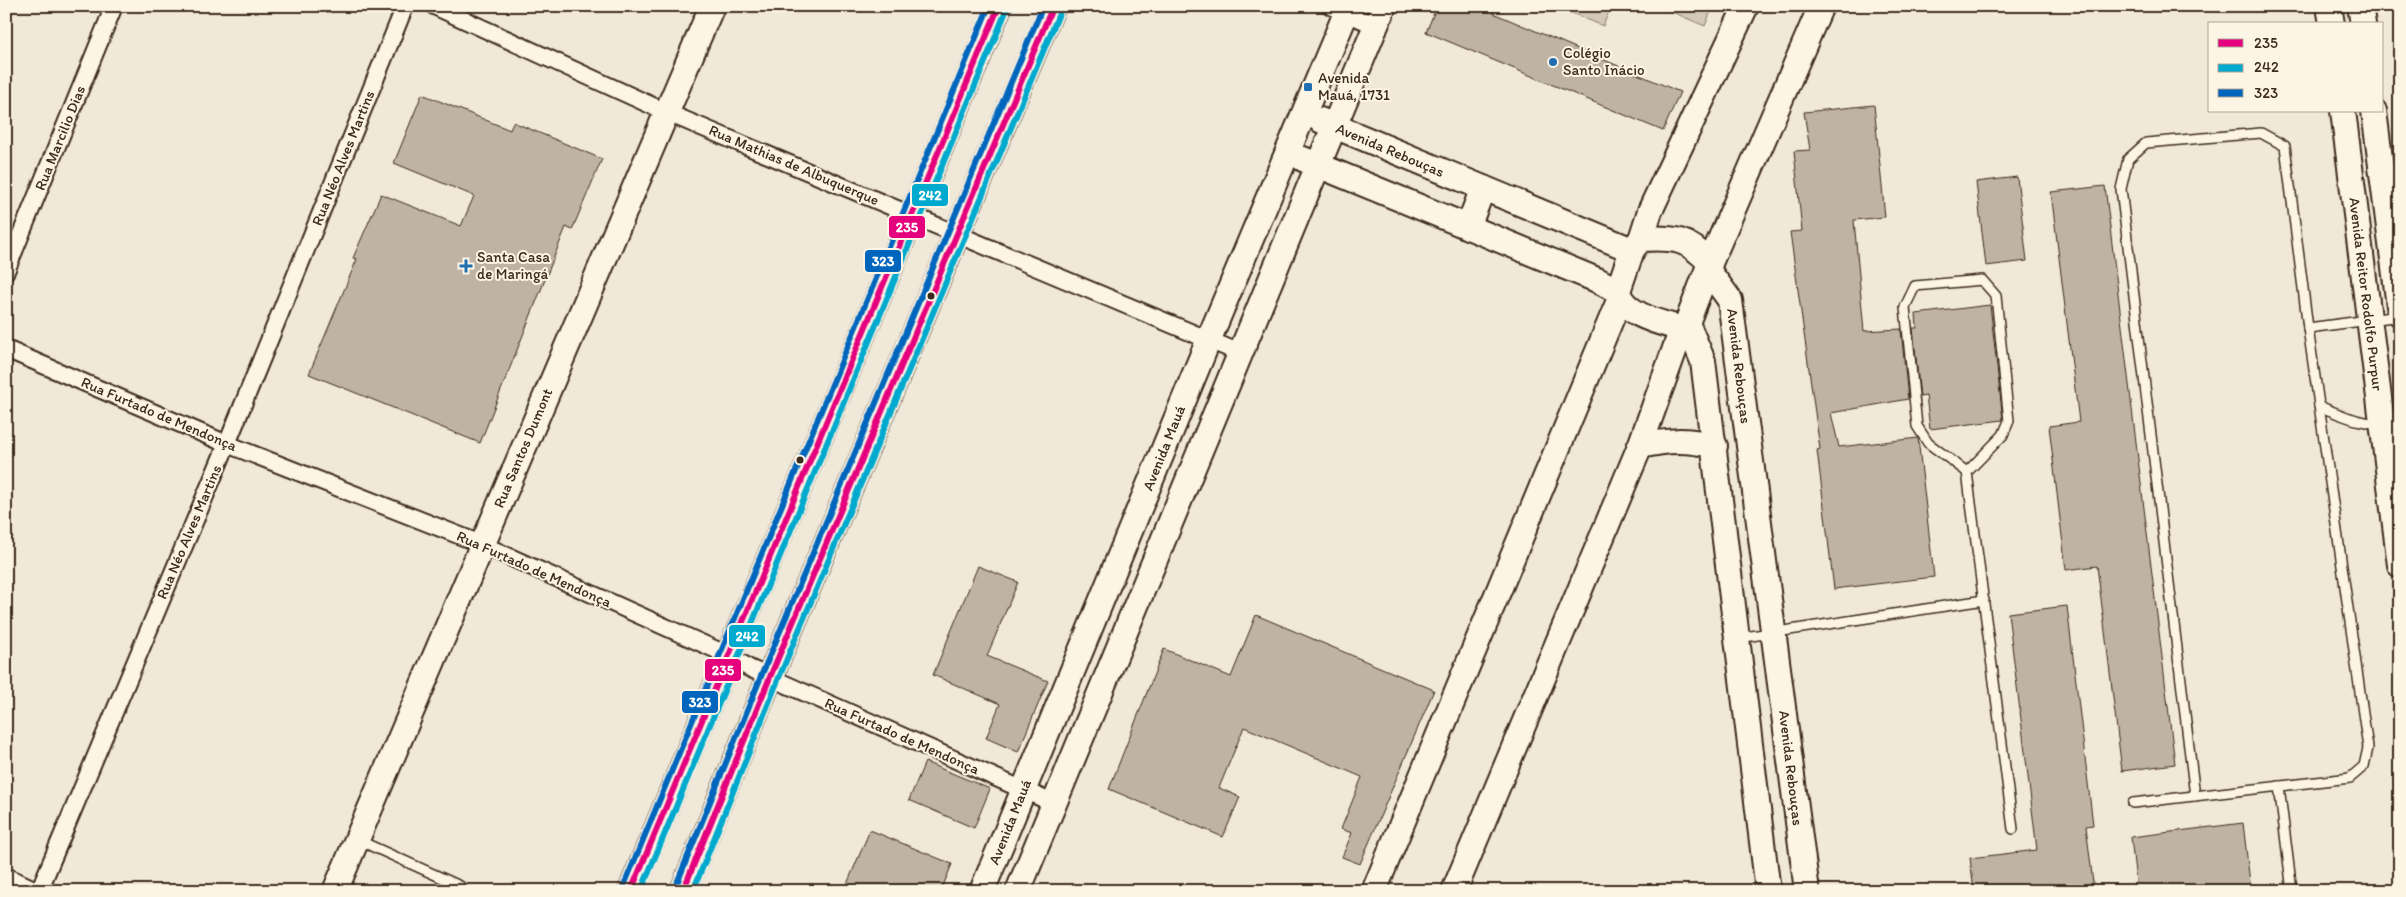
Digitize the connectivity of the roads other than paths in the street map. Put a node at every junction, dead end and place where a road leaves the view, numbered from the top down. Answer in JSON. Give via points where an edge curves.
{"nodes":[{"id":1,"x":114,"y":6,"type":"edge"},
{"id":2,"x":405,"y":6,"type":"edge"},
{"id":3,"x":434,"y":6,"type":"edge"},
{"id":4,"x":712,"y":6,"type":"edge"},
{"id":5,"x":999,"y":6,"type":"edge"},
{"id":6,"x":1053,"y":6,"type":"edge"},
{"id":7,"x":1746,"y":6,"type":"edge"},
{"id":8,"x":1820,"y":6,"type":"edge"},
{"id":9,"x":2330,"y":6,"type":"edge"},
{"id":10,"x":2360,"y":6,"type":"edge"},
{"id":11,"x":1342,"y":9,"type":"edge"},
{"id":12,"x":1380,"y":16,"type":"edge"},
{"id":13,"x":2332,"y":22,"type":"edge"},
{"id":14,"x":2363,"y":22,"type":"edge"},
{"id":15,"x":668,"y":112,"type":"junction"},
{"id":16,"x":2347,"y":112,"type":"edge"},
{"id":17,"x":2374,"y":112,"type":"edge"},
{"id":18,"x":1304,"y":114,"type":"junction"},
{"id":19,"x":1334,"y":126,"type":"junction"},
{"id":20,"x":1287,"y":152,"type":"junction"},
{"id":21,"x":1318,"y":165,"type":"junction"},
{"id":22,"x":1483,"y":188,"type":"junction"},
{"id":23,"x":913,"y":215,"type":"junction"},
{"id":24,"x":1468,"y":227,"type":"junction"},
{"id":25,"x":958,"y":234,"type":"junction"},
{"id":26,"x":1643,"y":242,"type":"junction"},
{"id":27,"x":1706,"y":262,"type":"junction"},
{"id":28,"x":6,"y":270,"type":"edge"},
{"id":29,"x":1622,"y":299,"type":"junction"},
{"id":30,"x":2400,"y":315,"type":"edge"},
{"id":31,"x":2370,"y":320,"type":"junction"},
{"id":32,"x":1679,"y":326,"type":"junction"},
{"id":33,"x":2308,"y":328,"type":"junction"},
{"id":34,"x":1209,"y":339,"type":"junction"},
{"id":35,"x":6,"y":349,"type":"edge"},
{"id":36,"x":1240,"y":352,"type":"junction"},
{"id":37,"x":2319,"y":406,"type":"junction"},
{"id":38,"x":2391,"y":424,"type":"edge"},
{"id":39,"x":227,"y":444,"type":"junction"},
{"id":40,"x":1640,"y":446,"type":"junction"},
{"id":41,"x":1715,"y":446,"type":"junction"},
{"id":42,"x":1967,"y":472,"type":"junction"},
{"id":43,"x":481,"y":544,"type":"junction"},
{"id":44,"x":2400,"y":565,"type":"edge"},
{"id":45,"x":1984,"y":600,"type":"junction"},
{"id":46,"x":1773,"y":634,"type":"junction"},
{"id":47,"x":1738,"y":638,"type":"junction"},
{"id":48,"x":730,"y":656,"type":"junction"},
{"id":49,"x":770,"y":677,"type":"junction"},
{"id":50,"x":2279,"y":786,"type":"junction"},
{"id":51,"x":1024,"y":790,"type":"junction"},
{"id":52,"x":2195,"y":796,"type":"junction"},
{"id":53,"x":2133,"y":803,"type":"dead end"},
{"id":54,"x":1055,"y":804,"type":"junction"},
{"id":55,"x":2013,"y":829,"type":"dead end"},
{"id":56,"x":356,"y":839,"type":"junction"},
{"id":57,"x":6,"y":876,"type":"edge"},
{"id":58,"x":1804,"y":890,"type":"edge"},
{"id":59,"x":38,"y":891,"type":"edge"},
{"id":60,"x":335,"y":891,"type":"edge"},
{"id":61,"x":465,"y":891,"type":"edge"},
{"id":62,"x":631,"y":891,"type":"edge"},
{"id":63,"x":683,"y":891,"type":"edge"},
{"id":64,"x":982,"y":891,"type":"edge"},
{"id":65,"x":1018,"y":891,"type":"edge"},
{"id":66,"x":1374,"y":891,"type":"edge"},
{"id":67,"x":1454,"y":891,"type":"edge"},
{"id":68,"x":1768,"y":891,"type":"edge"},
{"id":69,"x":2292,"y":891,"type":"edge"}],
"edges":[{"from":1,"to":28,"type":"street","name":"Rua Marcilio Dias"},
{"from":2,"to":39,"type":"street","name":"Rua Néo Alves Martins"},
{"from":3,"to":15,"type":"street","name":"Rua Mathias de Albuquerque"},
{"from":4,"to":15,"type":"main road","name":"Rua Santos Dumont"},
{"from":5,"to":23,"type":"main road"},
{"from":6,"to":25,"type":"main road"},
{"from":7,"to":26,"type":"main road","via":[[1650,211]]},
{"from":8,"to":27,"type":"main road"},
{"from":9,"to":13,"type":"main road"},
{"from":10,"to":14,"type":"main road"},
{"from":11,"to":12,"type":"street"},
{"from":11,"to":18,"type":"main road","name":"Avenida Mauá"},
{"from":12,"to":19,"type":"main road"},
{"from":15,"to":23,"type":"street","name":"Rua Mathias de Albuquerque"},
{"from":15,"to":43,"type":"main road","name":"Rua Santos Dumont"},
{"from":16,"to":31,"type":"main road","name":"Avenida Reitor Rodolfo Purpur"},
{"from":17,"to":30,"type":"main road","name":"Avenida Reitor Rodolfo Purpur"},
{"from":18,"to":19,"type":"main road","name":"Avenida Rebouças"},
{"from":18,"to":20,"type":"main road","name":"Avenida Mauá"},
{"from":19,"to":21,"type":"main road"},
{"from":19,"to":22,"type":"main road","name":"Avenida Rebouças"},
{"from":20,"to":21,"type":"main road"},
{"from":20,"to":34,"type":"main road","name":"Avenida Mauá"},
{"from":21,"to":24,"type":"main road"},
{"from":21,"to":36,"type":"main road"},
{"from":22,"to":24,"type":"main road"},
{"from":22,"to":26,"type":"main road","name":"Avenida Rebouças"},
{"from":23,"to":25,"type":"street","name":"Rua Mathias de Albuquerque"},
{"from":23,"to":48,"type":"main road"},
{"from":24,"to":29,"type":"main road","via":[[1598,280]]},
{"from":25,"to":34,"type":"street","name":"Rua Mathias de Albuquerque"},
{"from":25,"to":49,"type":"main road"},
{"from":26,"to":27,"type":"main road","name":"Avenida Rebouças","via":[[1673,238],[1690,245]]},
{"from":26,"to":29,"type":"main road"},
{"from":27,"to":32,"type":"main road"},
{"from":27,"to":46,"type":"main road","name":"Avenida Rebouças","via":[[1730,300]]},
{"from":29,"to":32,"type":"main road","via":[[1651,319]]},
{"from":29,"to":66,"type":"main road"},
{"from":30,"to":31,"type":"lane"},
{"from":31,"to":33,"type":"lane"},
{"from":31,"to":38,"type":"main road","name":"Avenida Reitor Rodolfo Purpur"},
{"from":32,"to":40,"type":"main road"},
{"from":32,"to":41,"type":"main road","via":[[1703,361]]},
{"from":33,"to":37,"type":"lane"},
{"from":33,"to":52,"type":"lane","via":[[2285,146],[2261,133],[2146,143],[2128,159],[2121,189]]},
{"from":34,"to":36,"type":"street","name":"Rua Mathias de Albuquerque"},
{"from":34,"to":51,"type":"main road","name":"Avenida Mauá"},
{"from":35,"to":39,"type":"street","name":"Rua Furtado de Mendonça"},
{"from":36,"to":54,"type":"main road"},
{"from":37,"to":38,"type":"lane","via":[[2354,421]]},
{"from":37,"to":50,"type":"lane","via":[[2368,748],[2364,766],[2350,778]]},
{"from":38,"to":44,"type":"main road","name":"Avenida Reitor Rodolfo Purpur"},
{"from":39,"to":43,"type":"street","name":"Rua Furtado de Mendonça"},
{"from":39,"to":59,"type":"street","name":"Rua Néo Alves Martins"},
{"from":40,"to":41,"type":"main road","via":[[1673,440]]},
{"from":40,"to":67,"type":"main road"},
{"from":41,"to":47,"type":"main road"},
{"from":42,"to":42,"type":"lane","via":[[1928,443],[1916,426],[1905,306],[1915,286],[1982,280],[1996,296],[2009,421],[2003,435]]},
{"from":42,"to":45,"type":"lane"},
{"from":43,"to":48,"type":"street","name":"Rua Furtado de Mendonça"},
{"from":43,"to":56,"type":"main road","name":"Rua Santos Dumont"},
{"from":45,"to":46,"type":"lane"},
{"from":45,"to":55,"type":"lane"},
{"from":46,"to":47,"type":"lane"},
{"from":46,"to":58,"type":"main road","name":"Avenida Rebouças"},
{"from":47,"to":68,"type":"main road"},
{"from":48,"to":49,"type":"street","name":"Rua Furtado de Mendonça"},
{"from":48,"to":62,"type":"main road"},
{"from":49,"to":51,"type":"street","name":"Rua Furtado de Mendonça"},
{"from":49,"to":63,"type":"main road"},
{"from":50,"to":52,"type":"lane"},
{"from":50,"to":69,"type":"lane"},
{"from":51,"to":54,"type":"street","name":"Rua Furtado de Mendonça"},
{"from":51,"to":64,"type":"main road","name":"Avenida Mauá"},
{"from":52,"to":53,"type":"lane"},
{"from":54,"to":65,"type":"main road"},
{"from":56,"to":60,"type":"main road","name":"Rua Santos Dumont"},
{"from":56,"to":61,"type":"lane"},
{"from":57,"to":59,"type":"street"}]}
